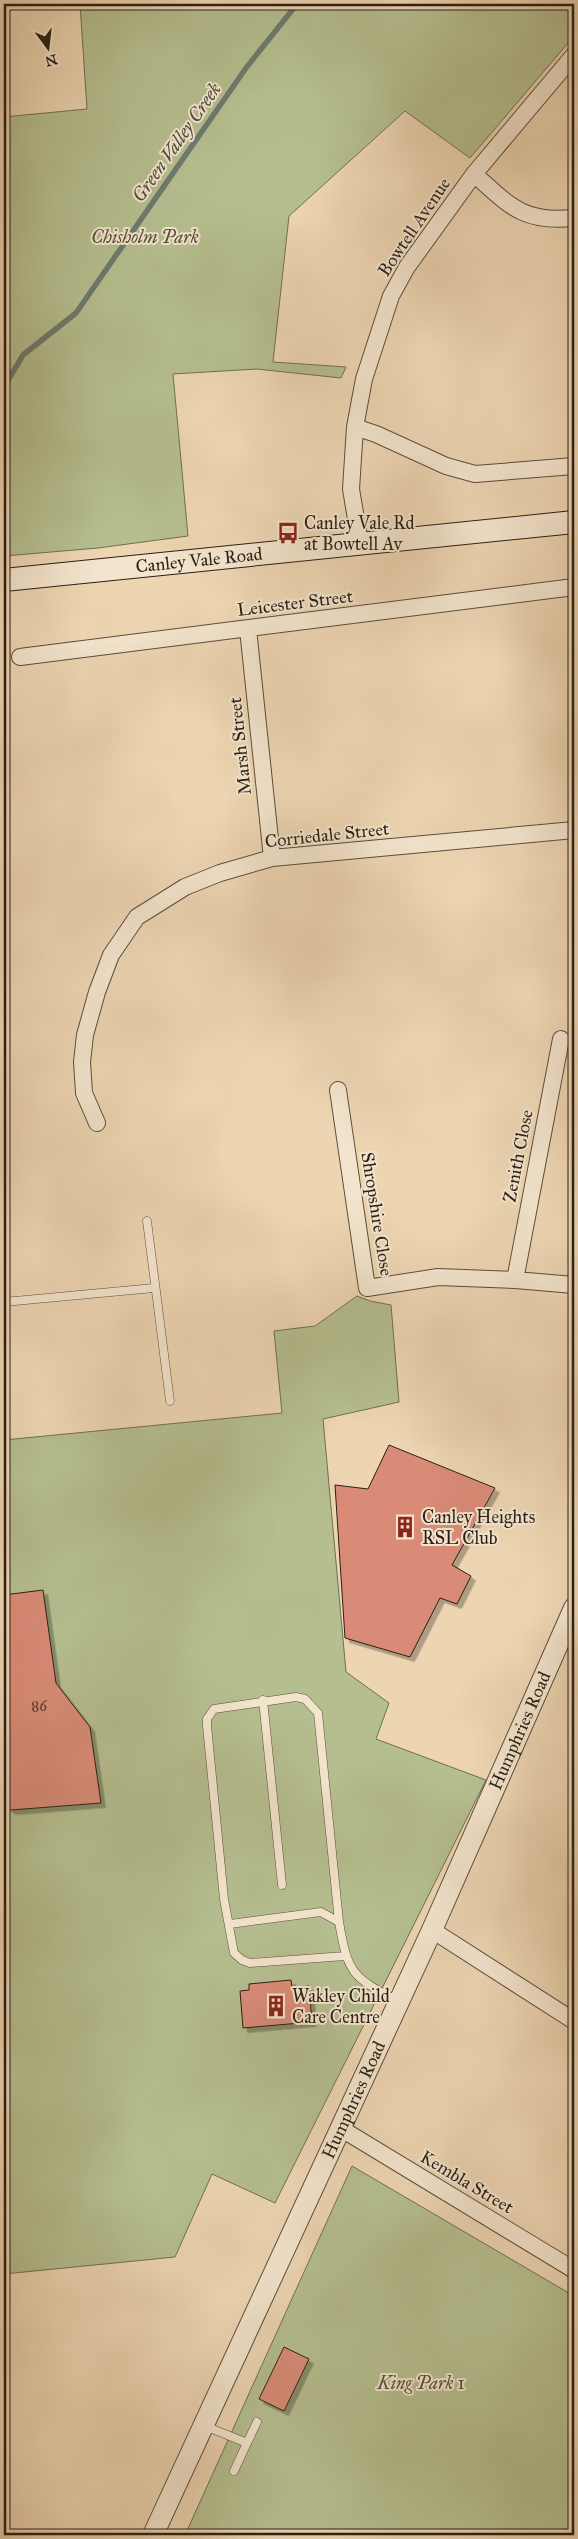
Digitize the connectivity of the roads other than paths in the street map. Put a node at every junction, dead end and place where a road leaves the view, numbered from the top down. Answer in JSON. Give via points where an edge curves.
{"nodes":[{"id":1,"x":574,"y":55,"type":"edge"},
{"id":2,"x":474,"y":174,"type":"junction"},
{"id":3,"x":574,"y":218,"type":"edge"},
{"id":4,"x":355,"y":427,"type":"junction"},
{"id":5,"x":574,"y":466,"type":"edge"},
{"id":6,"x":574,"y":522,"type":"edge"},
{"id":7,"x":360,"y":544,"type":"junction"},
{"id":8,"x":4,"y":580,"type":"edge"},
{"id":9,"x":574,"y":587,"type":"edge"},
{"id":10,"x":248,"y":629,"type":"junction"},
{"id":11,"x":20,"y":656,"type":"dead end"},
{"id":12,"x":574,"y":830,"type":"edge"},
{"id":13,"x":272,"y":858,"type":"junction"},
{"id":14,"x":561,"y":1039,"type":"dead end"},
{"id":15,"x":338,"y":1090,"type":"dead end"},
{"id":16,"x":97,"y":1123,"type":"dead end"},
{"id":17,"x":147,"y":1221,"type":"dead end"},
{"id":18,"x":515,"y":1280,"type":"junction"},
{"id":19,"x":574,"y":1285,"type":"edge"},
{"id":20,"x":154,"y":1288,"type":"junction"},
{"id":21,"x":4,"y":1302,"type":"edge"},
{"id":22,"x":170,"y":1401,"type":"dead end"},
{"id":23,"x":574,"y":1608,"type":"edge"},
{"id":24,"x":263,"y":1700,"type":"junction"},
{"id":25,"x":282,"y":1884,"type":"dead end"},
{"id":26,"x":339,"y":1922,"type":"junction"},
{"id":27,"x":230,"y":1924,"type":"junction"},
{"id":28,"x":432,"y":1930,"type":"junction"},
{"id":29,"x":345,"y":1956,"type":"junction"},
{"id":30,"x":399,"y":2002,"type":"junction"},
{"id":31,"x":574,"y":2021,"type":"edge"},
{"id":32,"x":340,"y":2128,"type":"junction"},
{"id":33,"x":574,"y":2270,"type":"edge"},
{"id":34,"x":257,"y":2422,"type":"dead end"},
{"id":35,"x":203,"y":2426,"type":"junction"},
{"id":36,"x":247,"y":2443,"type":"junction"},
{"id":37,"x":234,"y":2471,"type":"dead end"},
{"id":38,"x":153,"y":2535,"type":"edge"}],
"edges":[{"from":1,"to":2,"type":"street","name":"Bowtell Avenue"},
{"from":2,"to":3,"type":"street","via":[[507,203],[527,214],[550,220]]},
{"from":2,"to":4,"type":"street","name":"Bowtell Avenue","via":[[407,267],[391,296],[364,379]]},
{"from":4,"to":5,"type":"street","via":[[462,472],[492,474]]},
{"from":4,"to":7,"type":"street","name":"Bowtell Avenue","via":[[352,489]]},
{"from":6,"to":7,"type":"main road","name":"Canley Vale Road"},
{"from":7,"to":8,"type":"main road","name":"Canley Vale Road"},
{"from":9,"to":10,"type":"street","name":"Leicester Street"},
{"from":10,"to":11,"type":"street","name":"Leicester Street"},
{"from":10,"to":13,"type":"street","name":"Marsh Street"},
{"from":12,"to":13,"type":"street","name":"Corriedale Street"},
{"from":13,"to":16,"type":"street","name":"Corriedale Street","via":[[185,887],[137,917],[111,955],[85,1035],[82,1062],[84,1093]]},
{"from":14,"to":18,"type":"street","name":"Zenith Close"},
{"from":15,"to":18,"type":"street","name":"Shropshire Close","via":[[367,1288],[438,1277]]},
{"from":17,"to":20,"type":"lane"},
{"from":18,"to":19,"type":"street","name":"Shropshire Close"},
{"from":20,"to":21,"type":"lane"},
{"from":20,"to":22,"type":"lane"},
{"from":23,"to":28,"type":"street","name":"Humphries Road"},
{"from":24,"to":25,"type":"lane"},
{"from":24,"to":26,"type":"lane","via":[[305,1699],[318,1713]]},
{"from":24,"to":27,"type":"lane","via":[[220,1707],[207,1719],[224,1899]]},
{"from":26,"to":27,"type":"lane","via":[[320,1912]]},
{"from":26,"to":29,"type":"lane"},
{"from":27,"to":29,"type":"lane","via":[[234,1953],[250,1963]]},
{"from":28,"to":30,"type":"street","name":"Humphries Road"},
{"from":28,"to":31,"type":"street"},
{"from":29,"to":30,"type":"lane","via":[[354,1974]]},
{"from":30,"to":32,"type":"street","name":"Humphries Road"},
{"from":32,"to":33,"type":"street","name":"Kembla Street"},
{"from":32,"to":35,"type":"street","name":"Humphries Road"},
{"from":34,"to":36,"type":"lane"},
{"from":35,"to":36,"type":"lane"},
{"from":35,"to":38,"type":"street","name":"Humphries Road"},
{"from":36,"to":37,"type":"lane"}]}
